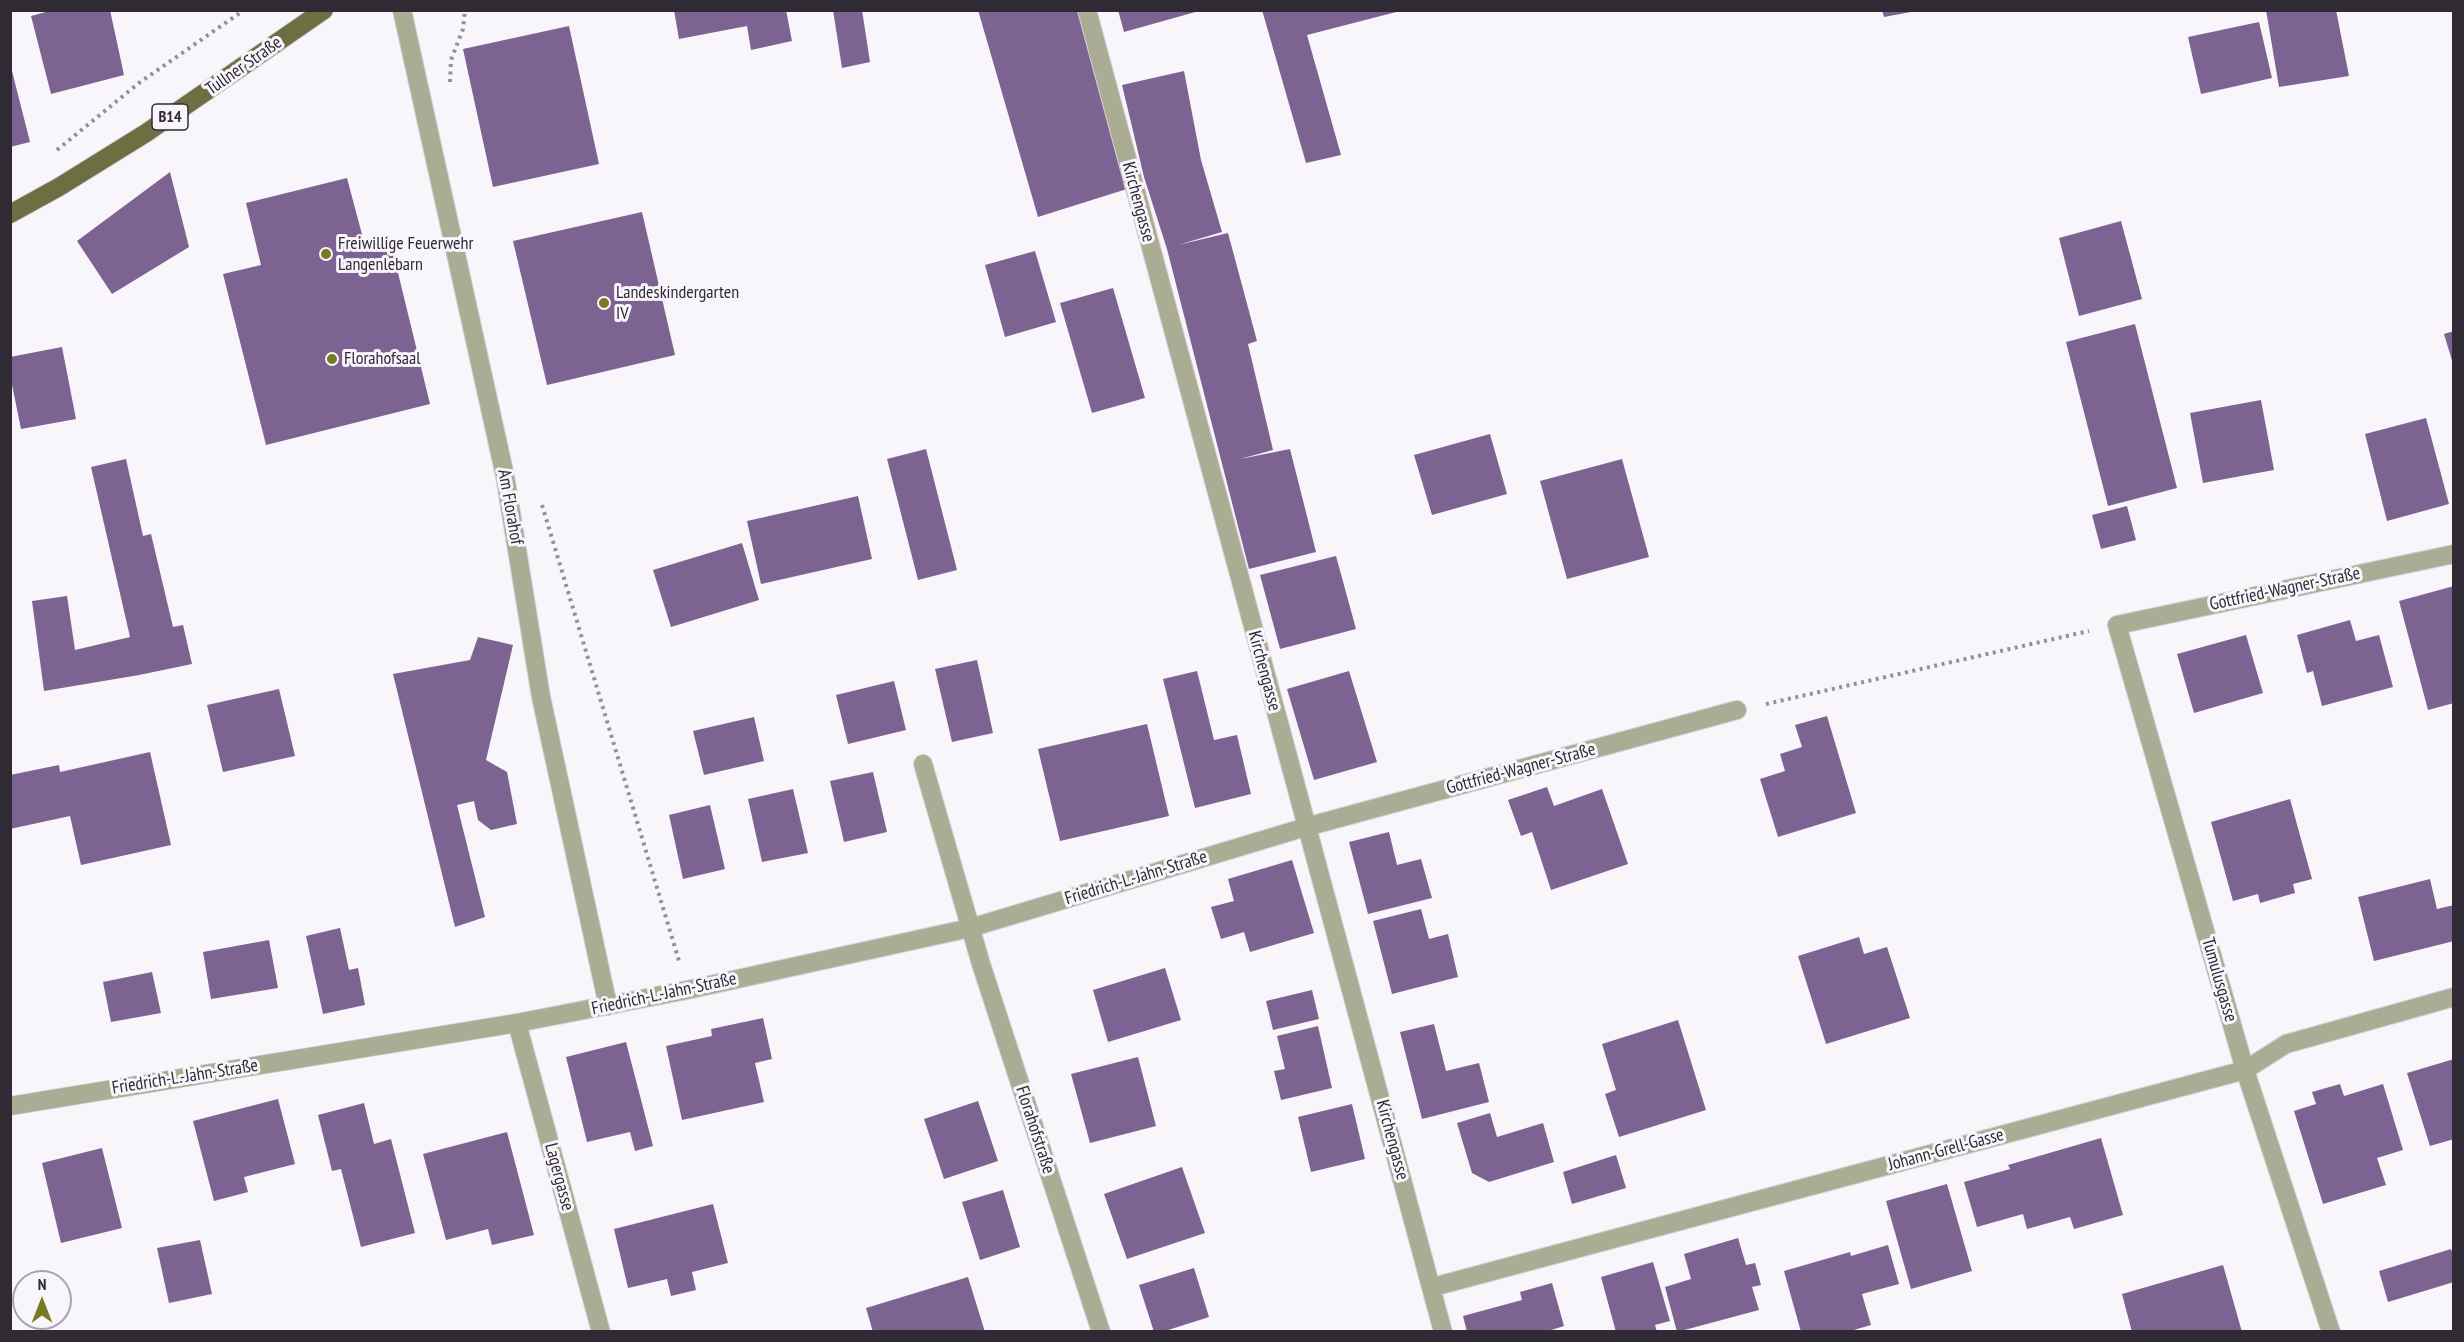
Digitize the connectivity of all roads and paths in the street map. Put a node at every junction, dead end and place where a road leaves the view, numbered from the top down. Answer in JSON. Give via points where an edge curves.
{"nodes":[{"id":1,"x":244,"y":10,"type":"edge"},
{"id":2,"x":324,"y":10,"type":"edge"},
{"id":3,"x":402,"y":10,"type":"edge"},
{"id":4,"x":465,"y":10,"type":"edge"},
{"id":5,"x":1087,"y":10,"type":"edge"},
{"id":6,"x":450,"y":91,"type":"dead end"},
{"id":7,"x":54,"y":153,"type":"dead end"},
{"id":8,"x":10,"y":214,"type":"edge"},
{"id":9,"x":541,"y":499,"type":"dead end"},
{"id":10,"x":2454,"y":554,"type":"edge"},
{"id":11,"x":2116,"y":625,"type":"junction"},
{"id":12,"x":1737,"y":710,"type":"joint"},
{"id":13,"x":923,"y":764,"type":"dead end"},
{"id":14,"x":1305,"y":827,"type":"junction"},
{"id":15,"x":970,"y":928,"type":"junction"},
{"id":16,"x":687,"y":990,"type":"junction"},
{"id":17,"x":2454,"y":997,"type":"edge"},
{"id":18,"x":608,"y":1006,"type":"junction"},
{"id":19,"x":517,"y":1023,"type":"junction"},
{"id":20,"x":2245,"y":1070,"type":"junction"},
{"id":21,"x":10,"y":1106,"type":"edge"},
{"id":22,"x":1433,"y":1287,"type":"junction"},
{"id":23,"x":601,"y":1332,"type":"edge"},
{"id":24,"x":1101,"y":1332,"type":"edge"},
{"id":25,"x":1443,"y":1332,"type":"edge"},
{"id":26,"x":2331,"y":1332,"type":"edge"}],
"edges":[{"from":1,"to":7,"type":"path","via":[[139,83]]},
{"from":2,"to":8,"type":"main road","name":"Tullner Straße","number":"B14","via":[[146,133]]},
{"from":3,"to":18,"type":"street","name":"Am Florahof","via":[[505,476],[541,697]]},
{"from":4,"to":6,"type":"path","via":[[452,60]]},
{"from":5,"to":14,"type":"street","name":"Kirchengasse"},
{"from":9,"to":16,"type":"path","name":"Am Florahof"},
{"from":10,"to":11,"type":"street","name":"Gottfried-Wagner-Straße"},
{"from":11,"to":12,"type":"path"},
{"from":11,"to":20,"type":"street","name":"Tumulusgasse"},
{"from":12,"to":14,"type":"street","name":"Gottfried-Wagner-Straße"},
{"from":13,"to":15,"type":"street","name":"Florahofstraße"},
{"from":14,"to":15,"type":"street","name":"Friedrich-L.-Jahn-Straße"},
{"from":14,"to":22,"type":"street","name":"Kirchengasse"},
{"from":15,"to":16,"type":"street","name":"Friedrich-L.-Jahn-Straße"},
{"from":15,"to":24,"type":"street","name":"Florahofstraße"},
{"from":16,"to":18,"type":"street","name":"Friedrich-L.-Jahn-Straße"},
{"from":17,"to":20,"type":"street","name":"Johann-Grell-Gasse","via":[[2286,1044]]},
{"from":18,"to":19,"type":"street","name":"Friedrich-L.-Jahn-Straße"},
{"from":19,"to":21,"type":"street","name":"Friedrich-L.-Jahn-Straße"},
{"from":19,"to":23,"type":"street","name":"Lagergasse"},
{"from":20,"to":22,"type":"street","name":"Johann-Grell-Gasse"},
{"from":20,"to":26,"type":"street","name":"Tumulusgasse"},
{"from":22,"to":25,"type":"street","name":"Kirchengasse"}]}
